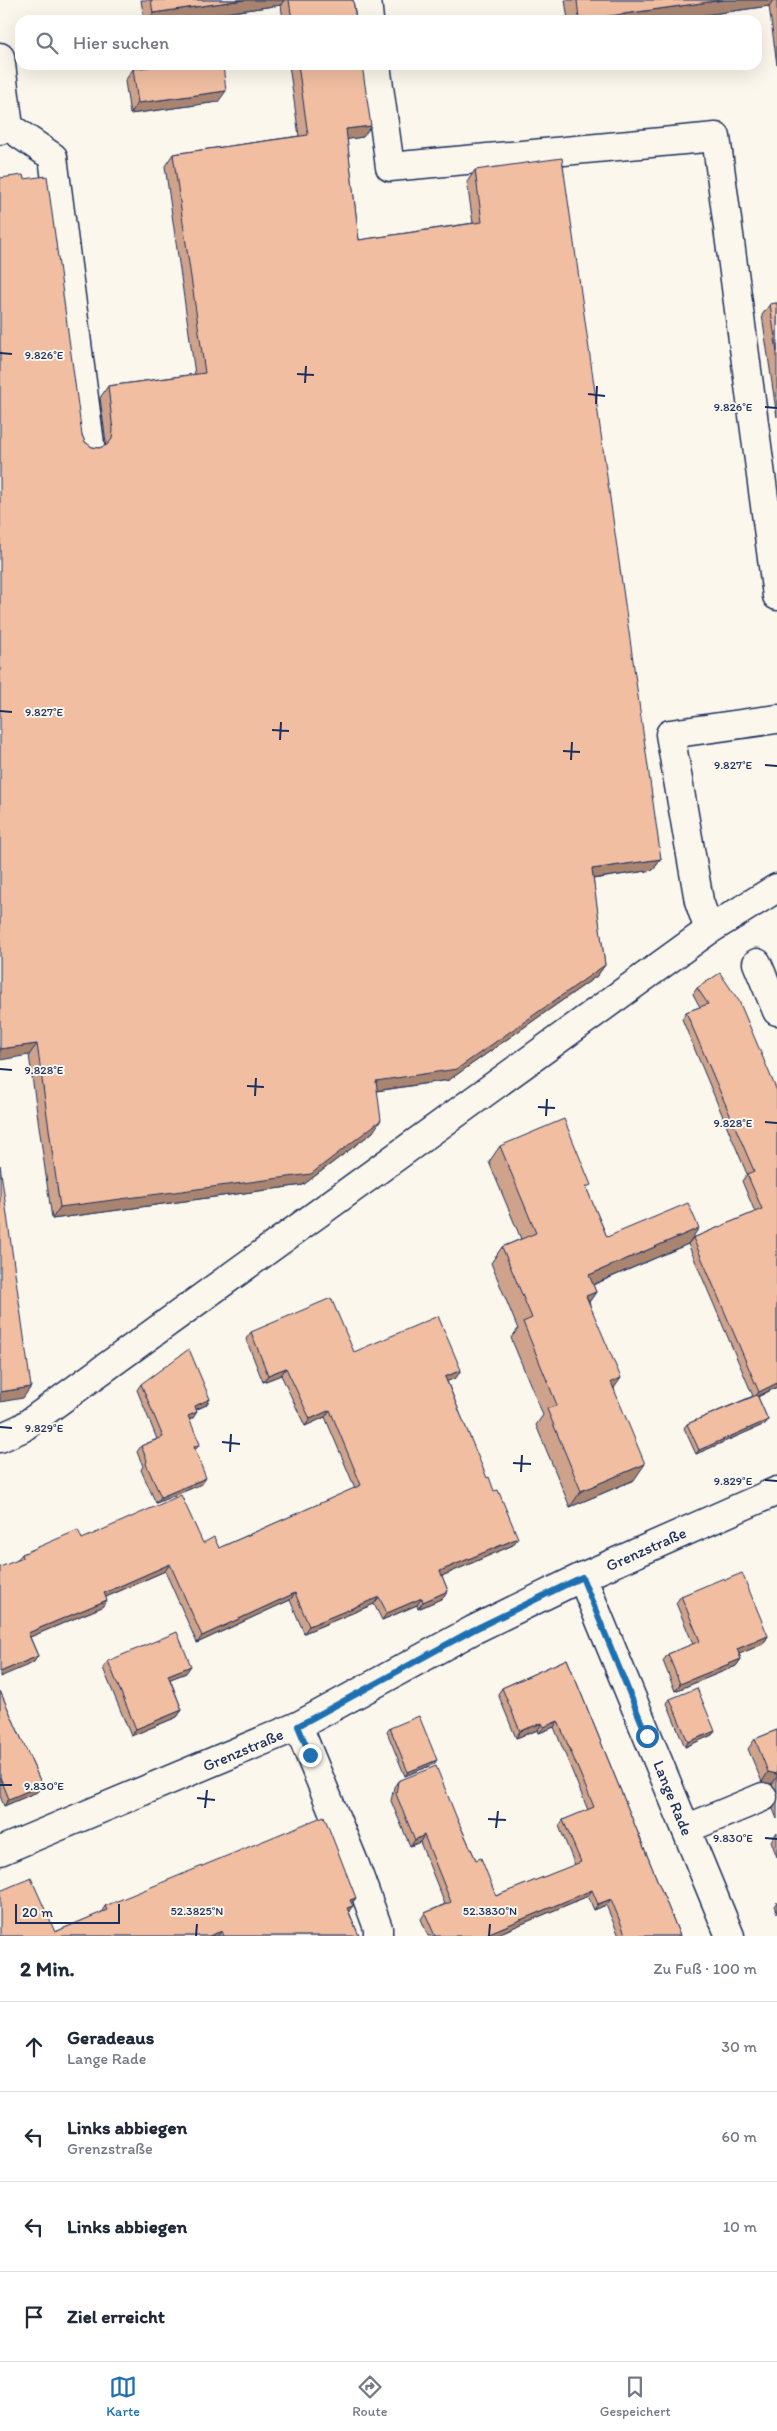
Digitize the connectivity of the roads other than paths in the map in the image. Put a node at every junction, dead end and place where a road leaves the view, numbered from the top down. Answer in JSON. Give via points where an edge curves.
{"nodes":[{"id":1,"x":366,"y":0,"type":"edge"},
{"id":2,"x":368,"y":15,"type":"edge"},
{"id":3,"x":0,"y":57,"type":"edge"},
{"id":4,"x":377,"y":70,"type":"edge"},
{"id":5,"x":5,"y":129,"type":"edge"},
{"id":6,"x":90,"y":444,"type":"edge"},
{"id":7,"x":777,"y":596,"type":"edge"},
{"id":8,"x":777,"y":720,"type":"edge"},
{"id":9,"x":777,"y":888,"type":"edge"},
{"id":10,"x":709,"y":930,"type":"junction"},
{"id":11,"x":757,"y":963,"type":"dead end"},
{"id":12,"x":777,"y":1011,"type":"edge"},
{"id":13,"x":0,"y":1438,"type":"edge"},
{"id":14,"x":777,"y":1491,"type":"edge"},
{"id":15,"x":582,"y":1577,"type":"junction"},
{"id":16,"x":298,"y":1726,"type":"junction"},
{"id":17,"x":763,"y":1797,"type":"dead end"},
{"id":18,"x":686,"y":1829,"type":"junction"},
{"id":19,"x":0,"y":1851,"type":"edge"},
{"id":20,"x":378,"y":1936,"type":"edge"},
{"id":21,"x":730,"y":1936,"type":"edge"}],
"edges":[{"from":1,"to":2,"type":"street"},
{"from":3,"to":5,"type":"street"},
{"from":4,"to":7,"type":"street","via":[[390,167],[716,137]]},
{"from":5,"to":6,"type":"street","via":[[53,157]]},
{"from":8,"to":10,"type":"street","via":[[670,734],[698,901]]},
{"from":9,"to":10,"type":"street"},
{"from":10,"to":13,"type":"street","via":[[22,1428]]},
{"from":11,"to":12,"type":"street"},
{"from":14,"to":15,"type":"street","name":"Grenzstraße"},
{"from":15,"to":16,"type":"street","name":"Grenzstraße","via":[[473,1630]]},
{"from":15,"to":18,"type":"street","name":"Lange Rade"},
{"from":16,"to":19,"type":"street","name":"Grenzstraße"},
{"from":16,"to":20,"type":"street","via":[[355,1864]]},
{"from":17,"to":18,"type":"street"},
{"from":18,"to":21,"type":"street","name":"Lange Rade"}]}
